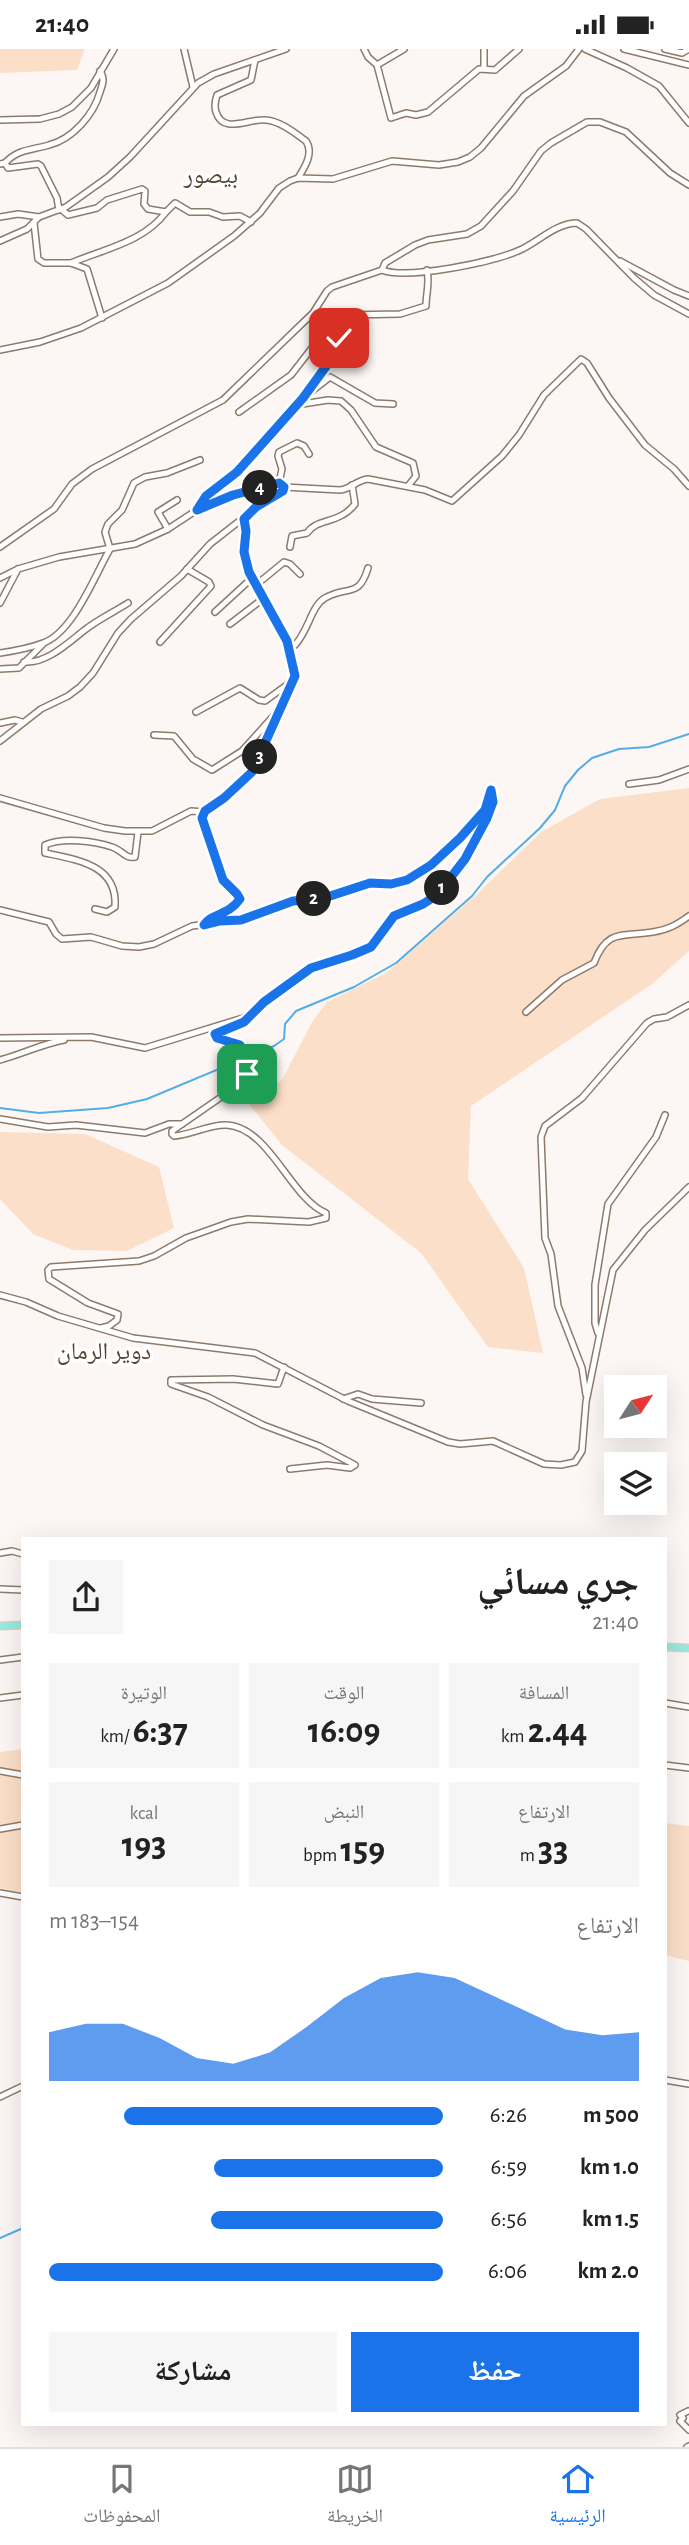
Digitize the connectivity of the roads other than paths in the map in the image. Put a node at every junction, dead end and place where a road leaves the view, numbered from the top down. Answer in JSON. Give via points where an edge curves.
{"nodes":[{"id":1,"x":114,"y":49,"type":"edge"},
{"id":2,"x":184,"y":49,"type":"edge"},
{"id":3,"x":286,"y":49,"type":"edge"},
{"id":4,"x":364,"y":49,"type":"edge"},
{"id":5,"x":404,"y":49,"type":"edge"},
{"id":6,"x":484,"y":49,"type":"edge"},
{"id":7,"x":519,"y":49,"type":"edge"},
{"id":8,"x":582,"y":49,"type":"edge"},
{"id":9,"x":624,"y":49,"type":"edge"},
{"id":10,"x":665,"y":49,"type":"edge"},
{"id":11,"x":689,"y":49,"type":"edge"},
{"id":12,"x":255,"y":60,"type":"junction"},
{"id":13,"x":377,"y":65,"type":"junction"},
{"id":14,"x":689,"y":65,"type":"edge"},
{"id":15,"x":484,"y":68,"type":"junction"},
{"id":16,"x":100,"y":71,"type":"junction"},
{"id":17,"x":193,"y":87,"type":"junction"},
{"id":18,"x":0,"y":120,"type":"edge"},
{"id":19,"x":689,"y":123,"type":"edge"},
{"id":20,"x":2,"y":163,"type":"edge"},
{"id":21,"x":299,"y":178,"type":"junction"},
{"id":22,"x":689,"y":185,"type":"edge"},
{"id":23,"x":60,"y":209,"type":"junction"},
{"id":24,"x":166,"y":212,"type":"junction"},
{"id":25,"x":0,"y":217,"type":"edge"},
{"id":26,"x":39,"y":217,"type":"junction"},
{"id":27,"x":251,"y":222,"type":"junction"},
{"id":28,"x":34,"y":223,"type":"junction"},
{"id":29,"x":0,"y":241,"type":"edge"},
{"id":30,"x":617,"y":259,"type":"junction"},
{"id":31,"x":71,"y":263,"type":"junction"},
{"id":32,"x":382,"y":270,"type":"junction"},
{"id":33,"x":427,"y":270,"type":"junction"},
{"id":34,"x":689,"y":296,"type":"edge"},
{"id":35,"x":689,"y":314,"type":"edge"},
{"id":36,"x":103,"y":318,"type":"junction"},
{"id":37,"x":319,"y":344,"type":"junction"},
{"id":38,"x":0,"y":350,"type":"edge"},
{"id":39,"x":303,"y":398,"type":"junction"},
{"id":40,"x":393,"y":404,"type":"dead end"},
{"id":41,"x":296,"y":405,"type":"junction"},
{"id":42,"x":239,"y":412,"type":"dead end"},
{"id":43,"x":309,"y":454,"type":"dead end"},
{"id":44,"x":201,"y":460,"type":"dead end"},
{"id":45,"x":282,"y":485,"type":"junction"},
{"id":46,"x":352,"y":485,"type":"junction"},
{"id":47,"x":689,"y":486,"type":"edge"},
{"id":48,"x":408,"y":487,"type":"junction"},
{"id":49,"x":177,"y":500,"type":"dead end"},
{"id":50,"x":197,"y":510,"type":"junction"},
{"id":51,"x":244,"y":519,"type":"junction"},
{"id":52,"x":168,"y":529,"type":"junction"},
{"id":53,"x":0,"y":547,"type":"edge"},
{"id":54,"x":290,"y":547,"type":"dead end"},
{"id":55,"x":110,"y":549,"type":"junction"},
{"id":56,"x":368,"y":568,"type":"dead end"},
{"id":57,"x":18,"y":569,"type":"junction"},
{"id":58,"x":187,"y":569,"type":"junction"},
{"id":59,"x":300,"y":574,"type":"dead end"},
{"id":60,"x":0,"y":577,"type":"edge"},
{"id":61,"x":252,"y":577,"type":"junction"},
{"id":62,"x":256,"y":585,"type":"junction"},
{"id":63,"x":264,"y":598,"type":"junction"},
{"id":64,"x":0,"y":603,"type":"edge"},
{"id":65,"x":128,"y":603,"type":"dead end"},
{"id":66,"x":215,"y":612,"type":"dead end"},
{"id":67,"x":230,"y":624,"type":"dead end"},
{"id":68,"x":287,"y":641,"type":"junction"},
{"id":69,"x":160,"y":642,"type":"dead end"},
{"id":70,"x":44,"y":643,"type":"junction"},
{"id":71,"x":0,"y":653,"type":"edge"},
{"id":72,"x":24,"y":662,"type":"junction"},
{"id":73,"x":0,"y":669,"type":"edge"},
{"id":74,"x":293,"y":680,"type":"junction"},
{"id":75,"x":280,"y":709,"type":"junction"},
{"id":76,"x":196,"y":712,"type":"dead end"},
{"id":77,"x":22,"y":722,"type":"junction"},
{"id":78,"x":0,"y":723,"type":"edge"},
{"id":79,"x":154,"y":735,"type":"dead end"},
{"id":80,"x":0,"y":741,"type":"edge"},
{"id":81,"x":689,"y":769,"type":"edge"},
{"id":82,"x":629,"y":784,"type":"dead end"},
{"id":83,"x":0,"y":798,"type":"edge"},
{"id":84,"x":205,"y":811,"type":"junction"},
{"id":85,"x":138,"y":832,"type":"junction"},
{"id":86,"x":0,"y":909,"type":"edge"},
{"id":87,"x":94,"y":909,"type":"dead end"},
{"id":88,"x":689,"y":916,"type":"edge"},
{"id":89,"x":204,"y":925,"type":"junction"},
{"id":90,"x":689,"y":1005,"type":"edge"},
{"id":91,"x":256,"y":1009,"type":"junction"},
{"id":92,"x":526,"y":1013,"type":"dead end"},
{"id":93,"x":74,"y":1037,"type":"junction"},
{"id":94,"x":0,"y":1038,"type":"edge"},
{"id":95,"x":0,"y":1060,"type":"edge"},
{"id":96,"x":665,"y":1115,"type":"dead end"},
{"id":97,"x":0,"y":1119,"type":"edge"},
{"id":98,"x":182,"y":1123,"type":"junction"},
{"id":99,"x":689,"y":1187,"type":"edge"},
{"id":100,"x":0,"y":1295,"type":"edge"},
{"id":101,"x":97,"y":1329,"type":"junction"},
{"id":102,"x":598,"y":1333,"type":"junction"},
{"id":103,"x":284,"y":1367,"type":"junction"},
{"id":104,"x":343,"y":1399,"type":"junction"},
{"id":105,"x":586,"y":1402,"type":"junction"},
{"id":106,"x":421,"y":1403,"type":"dead end"},
{"id":107,"x":290,"y":1469,"type":"dead end"},
{"id":108,"x":0,"y":1553,"type":"edge"},
{"id":109,"x":21,"y":1553,"type":"edge"},
{"id":110,"x":0,"y":1589,"type":"edge"},
{"id":111,"x":21,"y":1590,"type":"edge"},
{"id":112,"x":21,"y":1625,"type":"edge"},
{"id":113,"x":0,"y":1626,"type":"edge"},
{"id":114,"x":667,"y":1647,"type":"edge"},
{"id":115,"x":689,"y":1648,"type":"edge"},
{"id":116,"x":21,"y":1657,"type":"edge"},
{"id":117,"x":0,"y":1660,"type":"edge"},
{"id":118,"x":21,"y":1695,"type":"edge"},
{"id":119,"x":0,"y":1698,"type":"edge"},
{"id":120,"x":667,"y":1703,"type":"edge"},
{"id":121,"x":689,"y":1707,"type":"edge"},
{"id":122,"x":667,"y":1765,"type":"edge"},
{"id":123,"x":689,"y":1767,"type":"edge"},
{"id":124,"x":0,"y":1770,"type":"edge"},
{"id":125,"x":21,"y":1775,"type":"edge"},
{"id":126,"x":21,"y":1825,"type":"edge"},
{"id":127,"x":0,"y":1829,"type":"edge"},
{"id":128,"x":0,"y":1893,"type":"edge"},
{"id":129,"x":21,"y":1897,"type":"edge"},
{"id":130,"x":667,"y":2080,"type":"edge"},
{"id":131,"x":689,"y":2084,"type":"edge"},
{"id":132,"x":21,"y":2087,"type":"edge"},
{"id":133,"x":0,"y":2097,"type":"edge"},
{"id":134,"x":688,"y":2411,"type":"edge"},
{"id":135,"x":689,"y":2430,"type":"edge"}],
"edges":[{"from":1,"to":16,"type":"street"},
{"from":2,"to":17,"type":"street"},
{"from":3,"to":12,"type":"street"},
{"from":4,"to":13,"type":"street"},
{"from":5,"to":13,"type":"street"},
{"from":6,"to":15,"type":"street"},
{"from":7,"to":15,"type":"street","via":[[495,70]]},
{"from":8,"to":19,"type":"street","via":[[659,86]]},
{"from":8,"to":21,"type":"street","via":[[521,99],[481,149],[466,159],[439,165],[392,161],[333,179]]},
{"from":9,"to":14,"type":"street"},
{"from":10,"to":11,"type":"street","via":[[682,53]]},
{"from":12,"to":17,"type":"street"},
{"from":12,"to":21,"type":"street","via":[[251,79],[217,95],[217,115],[230,125],[269,120],[306,141],[308,159]]},
{"from":13,"to":15,"type":"street","via":[[391,118],[428,112]]},
{"from":16,"to":18,"type":"street","via":[[88,92],[66,111],[40,119]]},
{"from":16,"to":20,"type":"street","via":[[104,79],[99,97],[74,131],[50,145],[16,152]]},
{"from":17,"to":23,"type":"street","via":[[121,166]]},
{"from":20,"to":23,"type":"street","via":[[8,168],[41,166]]},
{"from":21,"to":27,"type":"street","via":[[279,188]]},
{"from":22,"to":32,"type":"street","via":[[626,132],[587,121],[541,151],[481,226],[467,234],[415,245],[385,263]]},
{"from":23,"to":24,"type":"street","via":[[68,215],[97,208],[142,189],[146,208]]},
{"from":23,"to":26,"type":"street"},
{"from":24,"to":27,"type":"street","via":[[175,203],[190,212],[240,216]]},
{"from":24,"to":31,"type":"street","via":[[134,238]]},
{"from":25,"to":26,"type":"street"},
{"from":26,"to":28,"type":"street"},
{"from":27,"to":36,"type":"street","via":[[189,269]]},
{"from":28,"to":29,"type":"street"},
{"from":28,"to":31,"type":"street","via":[[40,261]]},
{"from":30,"to":33,"type":"street","via":[[586,229],[570,223],[518,251]]},
{"from":30,"to":34,"type":"street"},
{"from":30,"to":35,"type":"street","via":[[654,295]]},
{"from":31,"to":36,"type":"street","via":[[88,270]]},
{"from":32,"to":33,"type":"street"},
{"from":32,"to":53,"type":"street","via":[[332,286],[300,327],[223,400],[92,469],[72,484],[39,522]]},
{"from":33,"to":37,"type":"street","via":[[426,306],[400,314],[346,315]]},
{"from":36,"to":38,"type":"street","via":[[49,339]]},
{"from":37,"to":39,"type":"street","via":[[343,341]]},
{"from":37,"to":42,"type":"street","via":[[291,375]]},
{"from":39,"to":40,"type":"street","via":[[330,377],[375,403]]},
{"from":39,"to":41,"type":"street"},
{"from":41,"to":48,"type":"street","via":[[335,399],[347,405],[376,447],[413,463],[416,475]]},
{"from":41,"to":50,"type":"street"},
{"from":43,"to":45,"type":"street","via":[[297,443],[279,452]]},
{"from":44,"to":55,"type":"street","via":[[134,483],[105,532]]},
{"from":45,"to":46,"type":"street","via":[[340,490]]},
{"from":45,"to":50,"type":"street","via":[[233,495]]},
{"from":45,"to":51,"type":"street","via":[[283,491]]},
{"from":46,"to":48,"type":"street","via":[[368,479]]},
{"from":46,"to":54,"type":"street","via":[[355,504],[346,515],[292,536]]},
{"from":47,"to":48,"type":"street","via":[[645,445],[581,359],[544,395],[502,456],[452,501]]},
{"from":49,"to":52,"type":"street","via":[[158,512]]},
{"from":50,"to":52,"type":"street"},
{"from":51,"to":58,"type":"street","via":[[210,544]]},
{"from":51,"to":61,"type":"street","via":[[244,552]]},
{"from":52,"to":55,"type":"street"},
{"from":55,"to":57,"type":"street"},
{"from":55,"to":70,"type":"street","via":[[65,627]]},
{"from":56,"to":68,"type":"street","via":[[364,583],[326,598],[316,606],[308,629],[295,645]]},
{"from":57,"to":60,"type":"street"},
{"from":57,"to":64,"type":"street"},
{"from":58,"to":69,"type":"street","via":[[211,586]]},
{"from":58,"to":77,"type":"street","via":[[124,626],[80,687]]},
{"from":59,"to":62,"type":"street","via":[[284,562]]},
{"from":61,"to":62,"type":"street"},
{"from":61,"to":66,"type":"street"},
{"from":62,"to":63,"type":"street"},
{"from":63,"to":67,"type":"street"},
{"from":63,"to":68,"type":"street"},
{"from":65,"to":72,"type":"street","via":[[34,663]]},
{"from":68,"to":74,"type":"street"},
{"from":70,"to":71,"type":"street"},
{"from":70,"to":72,"type":"street"},
{"from":72,"to":73,"type":"street","via":[[18,669]]},
{"from":74,"to":75,"type":"street"},
{"from":74,"to":76,"type":"street","via":[[265,701],[240,688]]},
{"from":75,"to":79,"type":"street","via":[[242,751],[212,770],[193,759],[174,736]]},
{"from":75,"to":84,"type":"street","via":[[252,772]]},
{"from":77,"to":78,"type":"street"},
{"from":77,"to":80,"type":"street"},
{"from":81,"to":82,"type":"street"},
{"from":83,"to":85,"type":"street","via":[[104,828]]},
{"from":84,"to":85,"type":"street","via":[[191,811],[152,831]]},
{"from":84,"to":89,"type":"street","via":[[202,818],[223,880],[240,899],[224,915]]},
{"from":85,"to":87,"type":"street","via":[[132,859],[101,844],[63,841],[45,845],[45,853],[105,872],[115,908],[107,912]]},
{"from":86,"to":89,"type":"street","via":[[46,921],[62,939],[91,937],[128,947],[149,946],[185,928]]},
{"from":88,"to":92,"type":"street","via":[[675,927],[607,940],[594,963],[562,980]]},
{"from":89,"to":91,"type":"street","via":[[241,920],[293,901],[321,899],[370,883],[407,880],[460,838],[485,810],[491,790],[493,802],[487,818],[465,859],[437,895],[394,916],[371,947],[318,964]]},
{"from":90,"to":105,"type":"street","via":[[647,1023],[582,1098],[545,1126],[541,1137],[545,1238],[558,1306],[582,1368]]},
{"from":91,"to":93,"type":"street","via":[[243,1018],[145,1048],[99,1037]]},
{"from":91,"to":98,"type":"street","via":[[244,1022],[215,1034],[240,1045],[247,1074]]},
{"from":93,"to":94,"type":"street"},
{"from":93,"to":95,"type":"street"},
{"from":96,"to":102,"type":"street","via":[[656,1137],[608,1204],[595,1285]]},
{"from":97,"to":98,"type":"street","via":[[145,1133]]},
{"from":98,"to":101,"type":"street","via":[[172,1131],[174,1136],[228,1125],[245,1132],[326,1217],[309,1222],[231,1222],[139,1261],[51,1267],[49,1279],[88,1303],[118,1314],[110,1326]]},
{"from":99,"to":102,"type":"street","via":[[613,1270]]},
{"from":100,"to":101,"type":"street"},
{"from":101,"to":103,"type":"street","via":[[255,1353]]},
{"from":102,"to":105,"type":"street"},
{"from":103,"to":104,"type":"street"},
{"from":103,"to":107,"type":"street","via":[[278,1384],[175,1378],[171,1384],[355,1465]]},
{"from":104,"to":105,"type":"street","via":[[449,1442],[493,1441],[544,1464],[561,1465],[575,1462],[582,1451]]},
{"from":104,"to":106,"type":"street","via":[[358,1394]]},
{"from":108,"to":109,"type":"street"},
{"from":110,"to":111,"type":"street"},
{"from":112,"to":113,"type":"main road"},
{"from":114,"to":115,"type":"main road"},
{"from":116,"to":117,"type":"street"},
{"from":118,"to":119,"type":"street"},
{"from":120,"to":121,"type":"street"},
{"from":122,"to":123,"type":"street"},
{"from":124,"to":125,"type":"street"},
{"from":126,"to":127,"type":"street"},
{"from":128,"to":129,"type":"street"},
{"from":130,"to":131,"type":"street"},
{"from":132,"to":133,"type":"street"},
{"from":134,"to":135,"type":"street","via":[[680,2415],[680,2421]]}]}
